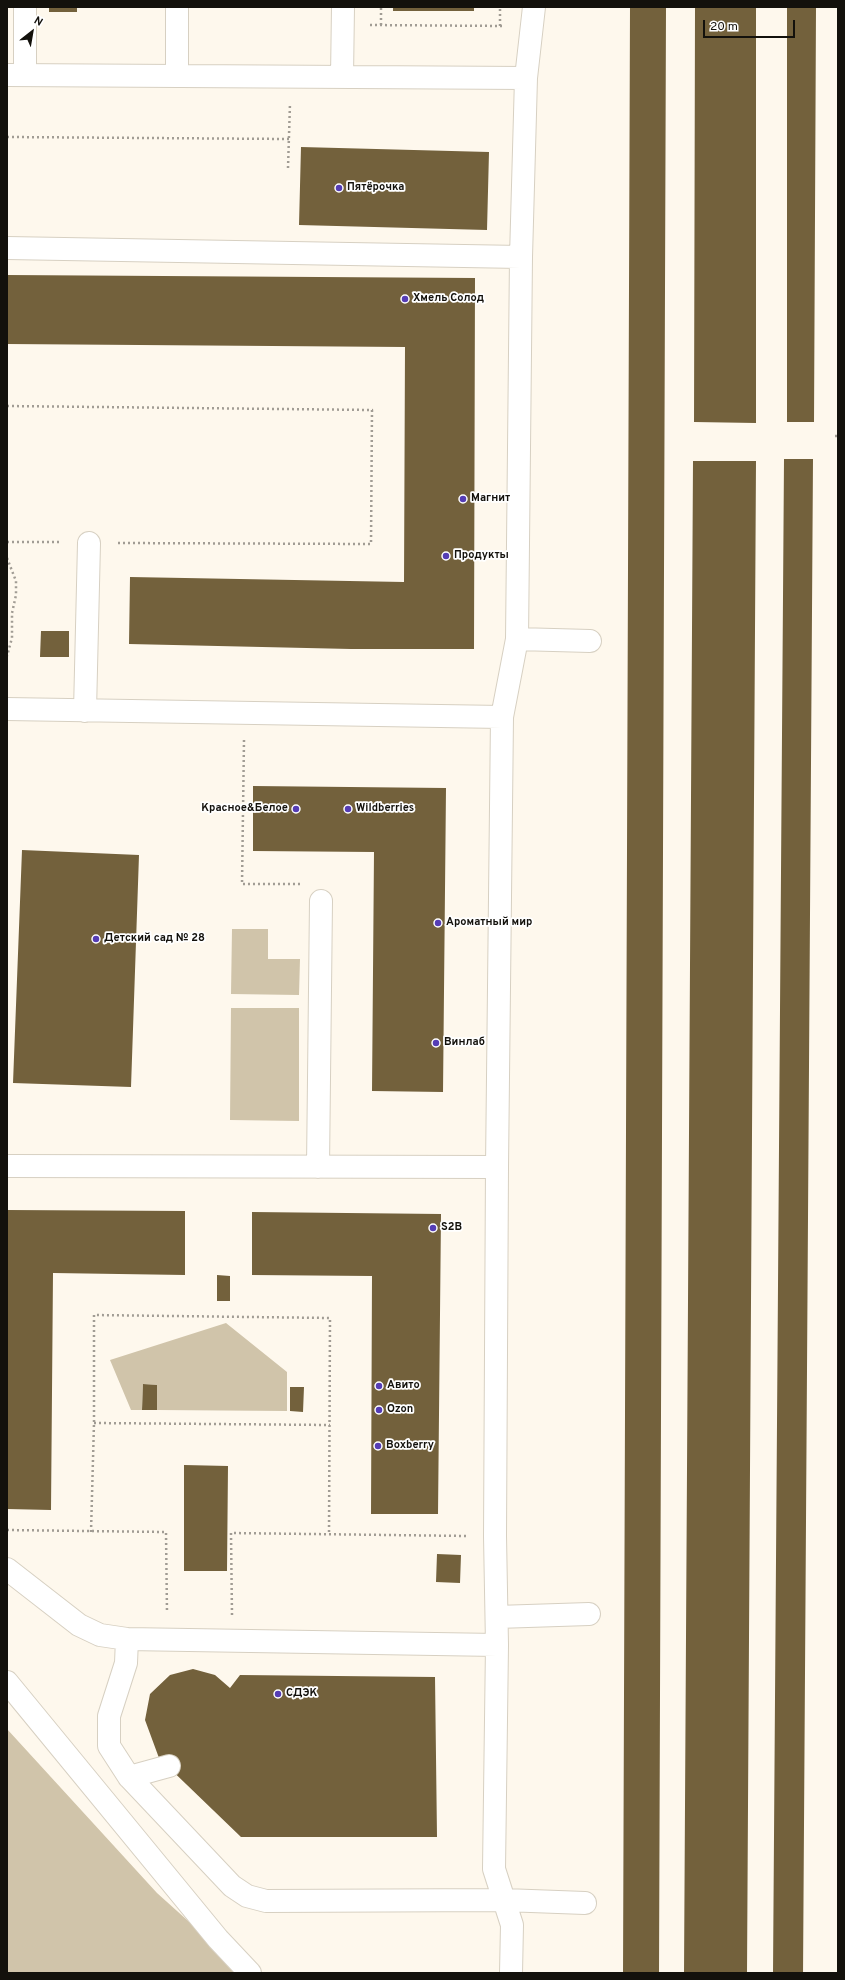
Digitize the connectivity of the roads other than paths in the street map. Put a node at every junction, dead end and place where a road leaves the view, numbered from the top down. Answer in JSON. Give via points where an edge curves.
{"nodes":[{"id":1,"x":25,"y":7,"type":"edge"},
{"id":2,"x":177,"y":7,"type":"edge"},
{"id":3,"x":343,"y":16,"type":"edge"},
{"id":4,"x":533,"y":17,"type":"edge"},
{"id":5,"x":16,"y":75,"type":"edge"},
{"id":6,"x":177,"y":76,"type":"junction"},
{"id":7,"x":342,"y":77,"type":"junction"},
{"id":8,"x":526,"y":78,"type":"junction"},
{"id":9,"x":7,"y":248,"type":"edge"},
{"id":10,"x":521,"y":257,"type":"junction"},
{"id":11,"x":89,"y":543,"type":"road end"},
{"id":12,"x":517,"y":640,"type":"junction"},
{"id":13,"x":590,"y":641,"type":"dead end"},
{"id":14,"x":7,"y":709,"type":"edge"},
{"id":15,"x":85,"y":711,"type":"junction"},
{"id":16,"x":502,"y":717,"type":"junction"},
{"id":17,"x":321,"y":901,"type":"dead end"},
{"id":18,"x":7,"y":1166,"type":"edge"},
{"id":19,"x":318,"y":1167,"type":"junction"},
{"id":20,"x":497,"y":1167,"type":"junction"},
{"id":21,"x":7,"y":1569,"type":"edge"},
{"id":22,"x":589,"y":1614,"type":"dead end"},
{"id":23,"x":496,"y":1617,"type":"junction"},
{"id":24,"x":127,"y":1639,"type":"junction"},
{"id":25,"x":497,"y":1645,"type":"junction"},
{"id":26,"x":7,"y":1682,"type":"edge"},
{"id":27,"x":169,"y":1766,"type":"dead end"},
{"id":28,"x":129,"y":1776,"type":"junction"},
{"id":29,"x":504,"y":1900,"type":"junction"},
{"id":30,"x":585,"y":1903,"type":"dead end"},
{"id":31,"x":250,"y":1973,"type":"edge"},
{"id":32,"x":511,"y":1973,"type":"edge"}],
"edges":[{"from":1,"to":5,"type":"lane"},
{"from":2,"to":6,"type":"lane"},
{"from":3,"to":7,"type":"lane"},
{"from":4,"to":8,"type":"lane"},
{"from":5,"to":6,"type":"lane"},
{"from":6,"to":7,"type":"lane"},
{"from":7,"to":8,"type":"lane"},
{"from":8,"to":10,"type":"lane"},
{"from":9,"to":10,"type":"lane"},
{"from":10,"to":12,"type":"lane"},
{"from":11,"to":15,"type":"lane"},
{"from":12,"to":13,"type":"lane"},
{"from":12,"to":16,"type":"lane"},
{"from":14,"to":15,"type":"lane"},
{"from":15,"to":16,"type":"lane"},
{"from":16,"to":20,"type":"lane"},
{"from":17,"to":19,"type":"lane"},
{"from":18,"to":19,"type":"lane"},
{"from":19,"to":20,"type":"lane"},
{"from":20,"to":23,"type":"lane"},
{"from":21,"to":24,"type":"lane","via":[[79,1625],[100,1635]]},
{"from":22,"to":23,"type":"lane"},
{"from":23,"to":25,"type":"lane"},
{"from":24,"to":25,"type":"lane"},
{"from":24,"to":28,"type":"lane","via":[[126,1663],[109,1716],[109,1746]]},
{"from":25,"to":29,"type":"lane","via":[[494,1869]]},
{"from":26,"to":31,"type":"lane","via":[[218,1939]]},
{"from":27,"to":28,"type":"lane"},
{"from":28,"to":29,"type":"lane","via":[[232,1886],[247,1896],[266,1901]]},
{"from":29,"to":30,"type":"lane"},
{"from":29,"to":32,"type":"lane","via":[[512,1925]]}]}
